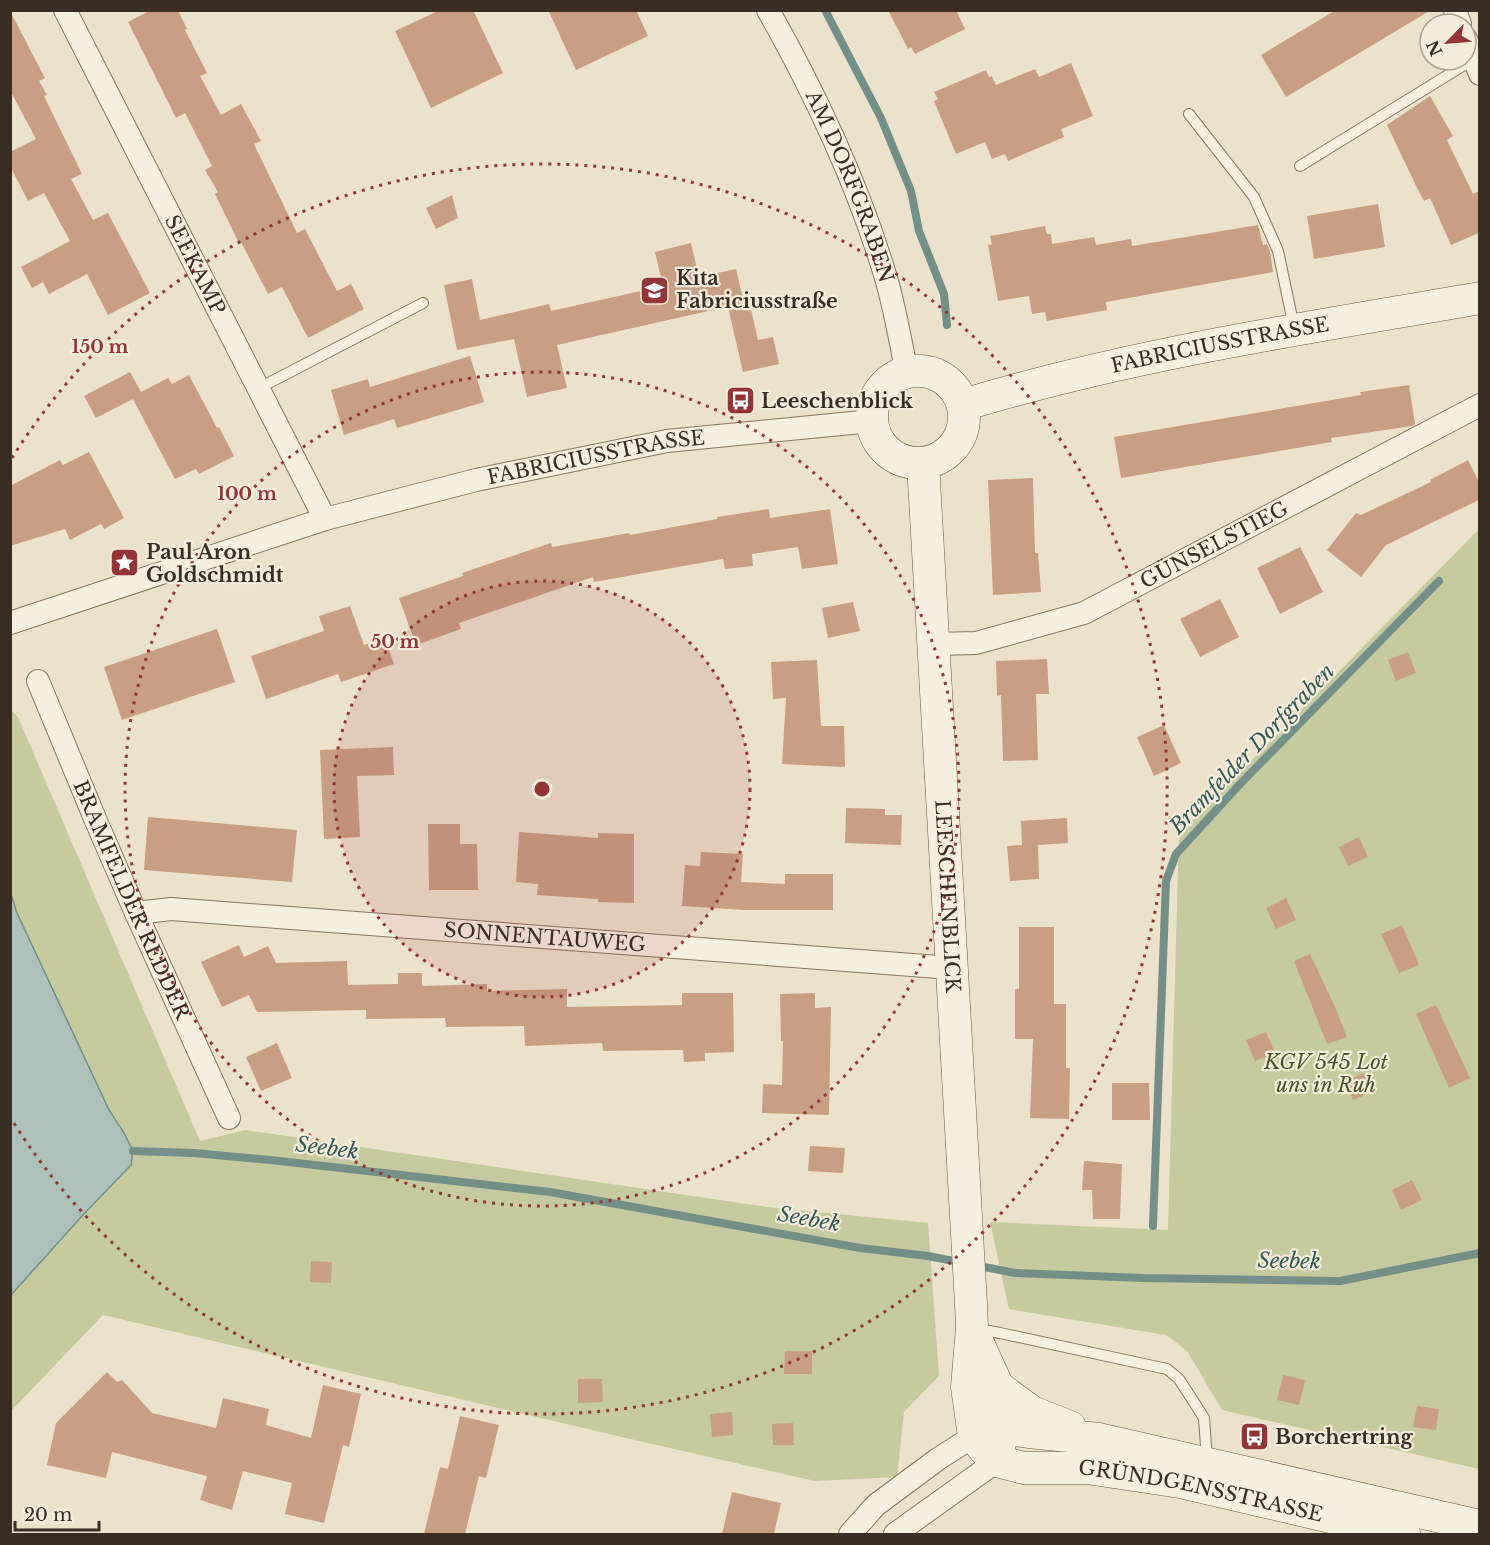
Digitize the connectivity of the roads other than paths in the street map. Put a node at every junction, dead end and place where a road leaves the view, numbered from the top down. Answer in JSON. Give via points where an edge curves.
{"nodes":[{"id":1,"x":65,"y":10,"type":"edge"},
{"id":2,"x":768,"y":10,"type":"edge"},
{"id":3,"x":1449,"y":72,"type":"edge"},
{"id":4,"x":1189,"y":114,"type":"dead end"},
{"id":5,"x":1300,"y":166,"type":"dead end"},
{"id":6,"x":1479,"y":298,"type":"edge"},
{"id":7,"x":423,"y":303,"type":"dead end"},
{"id":8,"x":1295,"y":330,"type":"junction"},
{"id":9,"x":908,"y":372,"type":"junction"},
{"id":10,"x":259,"y":388,"type":"junction"},
{"id":11,"x":963,"y":405,"type":"junction"},
{"id":12,"x":1479,"y":405,"type":"edge"},
{"id":13,"x":872,"y":421,"type":"junction"},
{"id":14,"x":923,"y":463,"type":"junction"},
{"id":15,"x":325,"y":519,"type":"junction"},
{"id":16,"x":10,"y":623,"type":"edge"},
{"id":17,"x":933,"y":644,"type":"junction"},
{"id":18,"x":38,"y":681,"type":"dead end"},
{"id":19,"x":136,"y":913,"type":"junction"},
{"id":20,"x":952,"y":968,"type":"junction"},
{"id":21,"x":229,"y":1118,"type":"dead end"},
{"id":22,"x":972,"y":1328,"type":"junction"},
{"id":23,"x":999,"y":1387,"type":"junction"},
{"id":24,"x":988,"y":1432,"type":"junction"},
{"id":25,"x":1099,"y":1439,"type":"junction"},
{"id":26,"x":997,"y":1461,"type":"junction"},
{"id":27,"x":1205,"y":1475,"type":"junction"},
{"id":28,"x":1478,"y":1529,"type":"edge"},
{"id":29,"x":850,"y":1534,"type":"edge"},
{"id":30,"x":895,"y":1534,"type":"edge"},
{"id":31,"x":1404,"y":1534,"type":"edge"}],
"edges":[{"from":1,"to":10,"type":"street","name":"SEEKAMP"},
{"from":2,"to":9,"type":"street","name":"AM DORFGRABEN","via":[[795,57],[856,191],[886,279]]},
{"from":3,"to":5,"type":"lane"},
{"from":4,"to":8,"type":"lane","via":[[1254,197],[1278,251]]},
{"from":6,"to":8,"type":"street","name":"FABRICIUSSTRASSE"},
{"from":7,"to":10,"type":"lane"},
{"from":8,"to":11,"type":"street","name":"FABRICIUSSTRASSE","via":[[1154,357]]},
{"from":9,"to":11,"type":"street","via":[[928,372],[948,381]]},
{"from":9,"to":13,"type":"street","via":[[881,388],[874,402]]},
{"from":10,"to":15,"type":"street","name":"SEEKAMP"},
{"from":11,"to":14,"type":"street","via":[[962,431],[956,443],[948,453]]},
{"from":12,"to":17,"type":"street","name":"GÜNSELSTIEG","via":[[1084,613],[975,643]]},
{"from":13,"to":14,"type":"street","via":[[882,446],[893,456]]},
{"from":13,"to":15,"type":"street","name":"FABRICIUSSTRASSE","via":[[666,441],[476,480]]},
{"from":14,"to":17,"type":"street","name":"LEESCHENBLICK"},
{"from":15,"to":16,"type":"street","name":"FABRICIUSSTRASSE"},
{"from":17,"to":20,"type":"street","name":"LEESCHENBLICK"},
{"from":18,"to":19,"type":"street","name":"BRAMFELDER REDDER"},
{"from":19,"to":20,"type":"street","name":"SONNENTAUWEG","via":[[171,909]]},
{"from":19,"to":21,"type":"street","name":"BRAMFELDER REDDER"},
{"from":20,"to":22,"type":"street","name":"LEESCHENBLICK"},
{"from":22,"to":23,"type":"street","name":"LEESCHENBLICK"},
{"from":22,"to":24,"type":"street","name":"LEESCHENBLICK","via":[[968,1387]]},
{"from":22,"to":27,"type":"lane","via":[[1167,1370],[1179,1379],[1204,1418]]},
{"from":23,"to":24,"type":"street"},
{"from":23,"to":25,"type":"street","name":"GRÜNDGENSSTRASSE","via":[[1032,1412]]},
{"from":24,"to":25,"type":"street","name":"GRÜNDGENSSTRASSE"},
{"from":24,"to":26,"type":"street"},
{"from":24,"to":29,"type":"street","via":[[938,1460],[876,1505]]},
{"from":25,"to":27,"type":"street","name":"GRÜNDGENSSTRASSE"},
{"from":26,"to":27,"type":"street","name":"GRÜNDGENSSTRASSE","via":[[1024,1468]]},
{"from":26,"to":30,"type":"street"},
{"from":27,"to":28,"type":"street","name":"GRÜNDGENSSTRASSE"},
{"from":27,"to":31,"type":"street","name":"GRÜNDGENSSTRASSE"}]}
